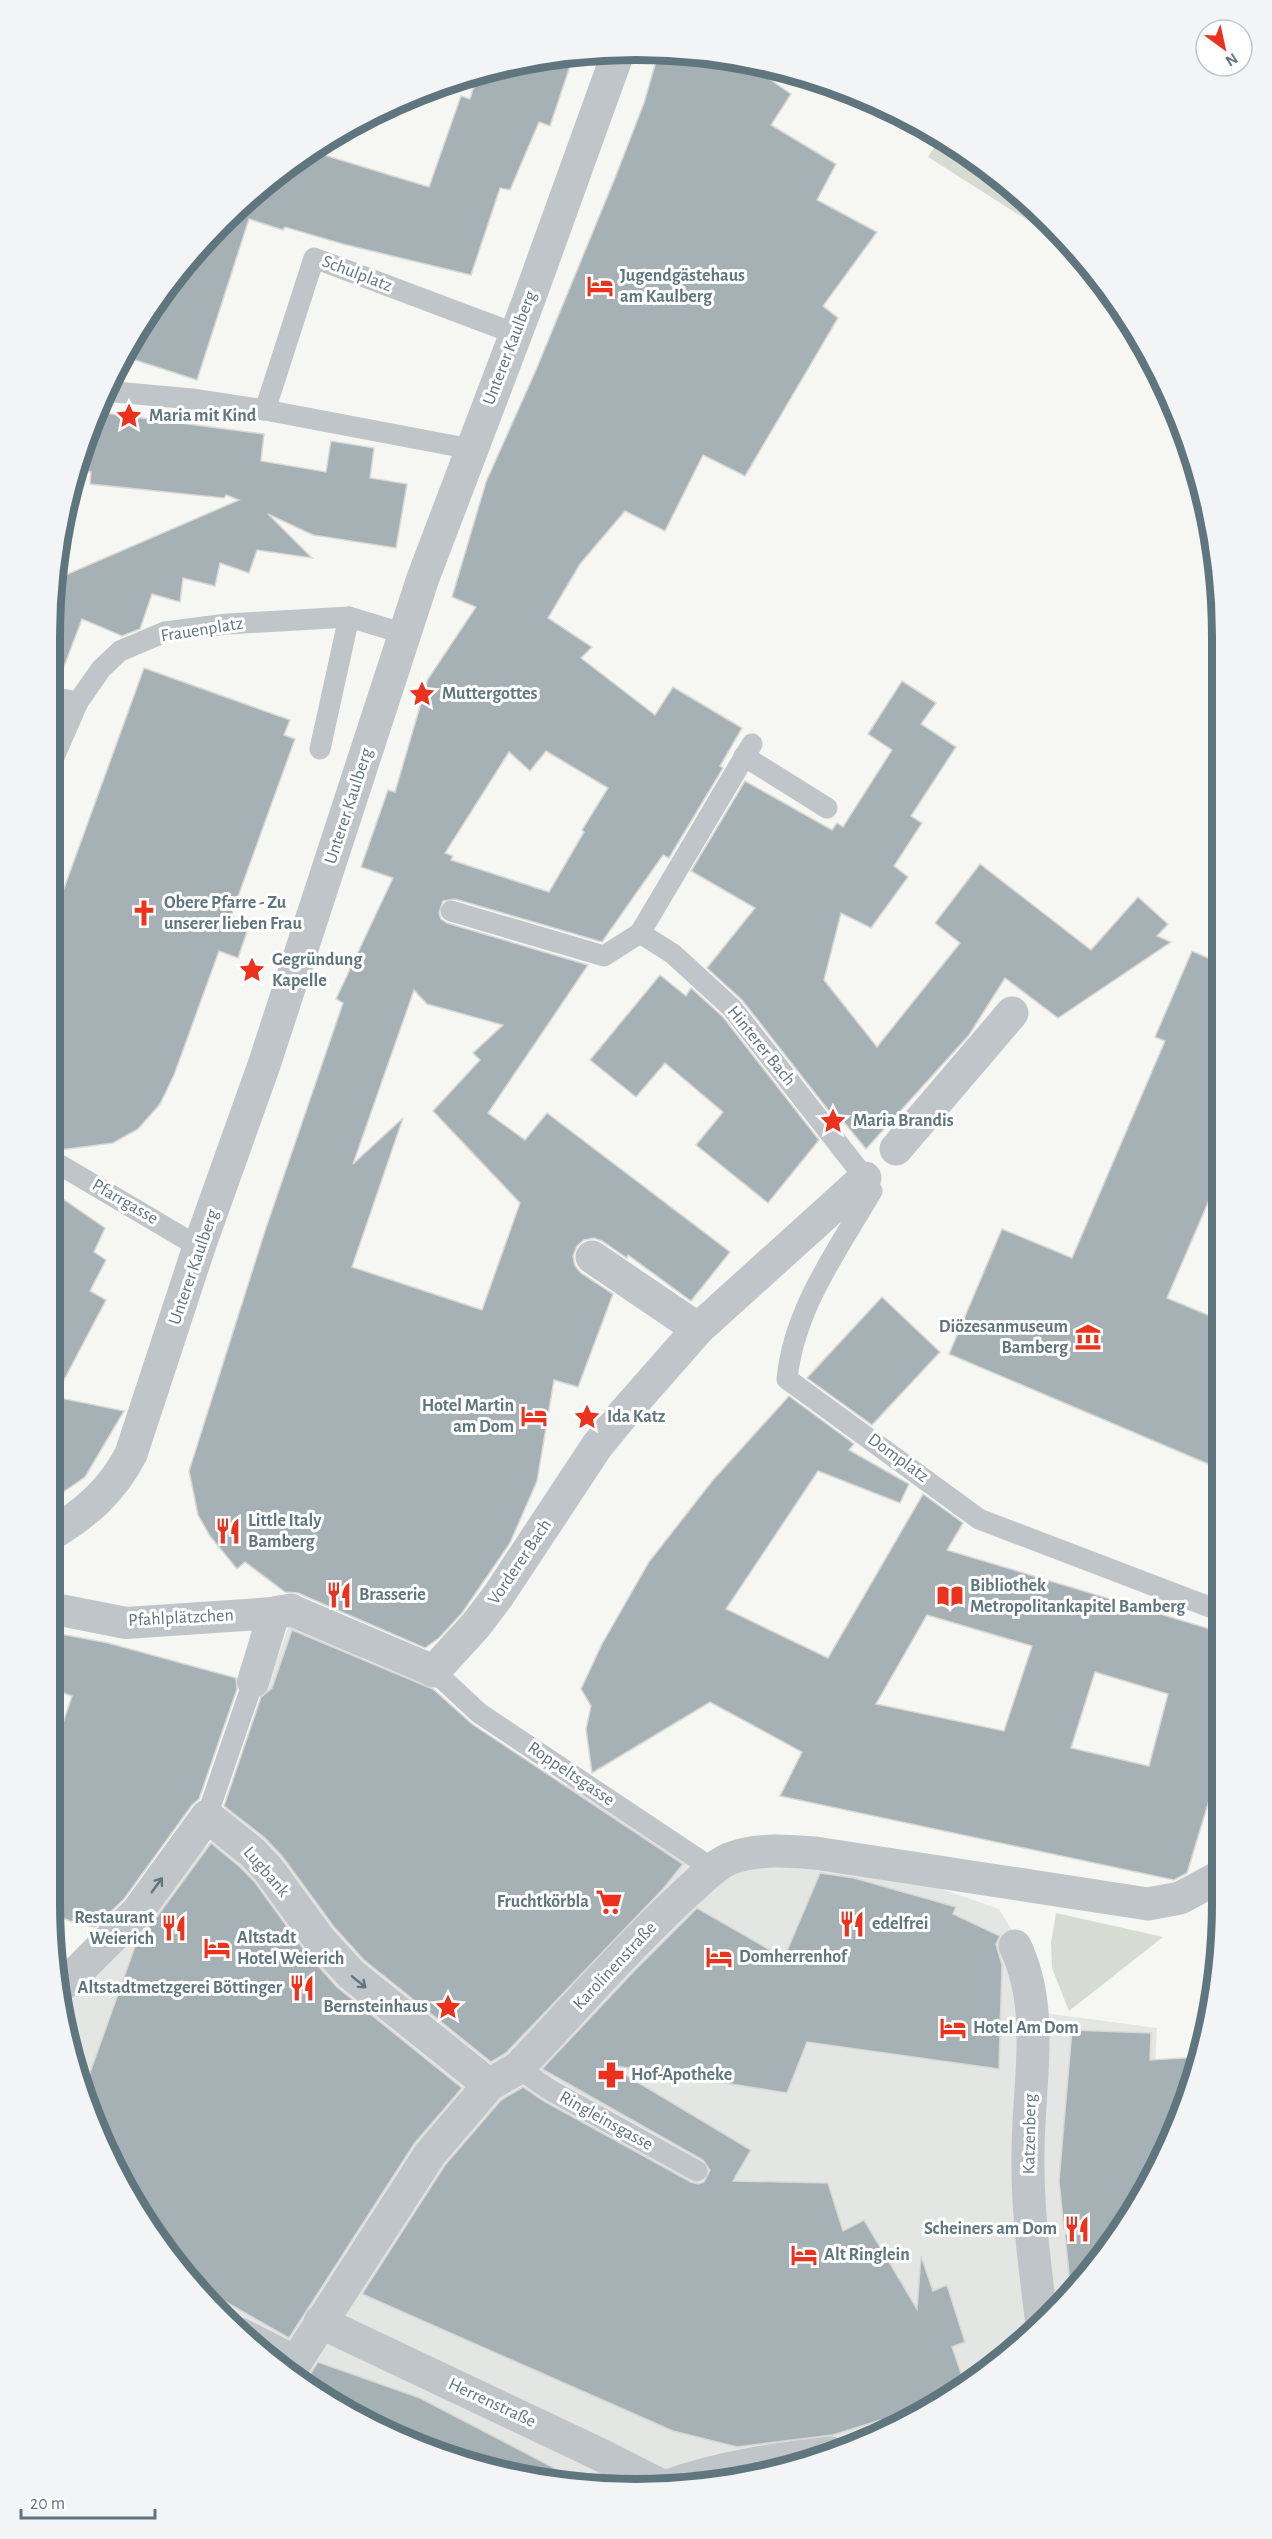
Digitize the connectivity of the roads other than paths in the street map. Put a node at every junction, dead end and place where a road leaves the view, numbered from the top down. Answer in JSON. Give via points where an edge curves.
{"nodes":[{"id":1,"x":615,"y":61,"type":"edge"},
{"id":2,"x":516,"y":334,"type":"junction"},
{"id":3,"x":114,"y":392,"type":"edge"},
{"id":4,"x":265,"y":410,"type":"junction"},
{"id":5,"x":471,"y":449,"type":"junction"},
{"id":6,"x":349,"y":617,"type":"junction"},
{"id":7,"x":405,"y":633,"type":"junction"},
{"id":8,"x":60,"y":699,"type":"edge"},
{"id":9,"x":78,"y":702,"type":"junction"},
{"id":10,"x":60,"y":743,"type":"edge"},
{"id":11,"x":320,"y":749,"type":"dead end"},
{"id":12,"x":827,"y":808,"type":"dead end"},
{"id":13,"x":451,"y":910,"type":"dead end"},
{"id":14,"x":640,"y":933,"type":"junction"},
{"id":15,"x":1012,"y":1013,"type":"dead end"},
{"id":16,"x":896,"y":1149,"type":"dead end"},
{"id":17,"x":60,"y":1165,"type":"edge"},
{"id":18,"x":865,"y":1178,"type":"junction"},
{"id":19,"x":199,"y":1247,"type":"junction"},
{"id":20,"x":592,"y":1257,"type":"dead end"},
{"id":21,"x":698,"y":1329,"type":"junction"},
{"id":22,"x":60,"y":1528,"type":"edge"},
{"id":23,"x":1212,"y":1608,"type":"edge"},
{"id":24,"x":60,"y":1610,"type":"edge"},
{"id":25,"x":283,"y":1611,"type":"junction"},
{"id":26,"x":434,"y":1671,"type":"junction"},
{"id":27,"x":253,"y":1682,"type":"joint"},
{"id":28,"x":207,"y":1816,"type":"junction"},
{"id":29,"x":713,"y":1869,"type":"junction"},
{"id":30,"x":1212,"y":1881,"type":"edge"},
{"id":31,"x":1015,"y":1946,"type":"dead end"},
{"id":32,"x":66,"y":1982,"type":"edge"},
{"id":33,"x":518,"y":2068,"type":"junction"},
{"id":34,"x":489,"y":2085,"type":"junction"},
{"id":35,"x":697,"y":2171,"type":"dead end"},
{"id":36,"x":1040,"y":2313,"type":"edge"},
{"id":37,"x":320,"y":2322,"type":"junction"},
{"id":38,"x":293,"y":2366,"type":"edge"},
{"id":39,"x":785,"y":2459,"type":"edge"},
{"id":40,"x":697,"y":2476,"type":"edge"},
{"id":41,"x":648,"y":2479,"type":"edge"}],
"edges":[{"from":1,"to":2,"type":"street","name":"Unterer Kaulberg"},
{"from":2,"to":4,"type":"lane","name":"Schulplatz","via":[[314,258]]},
{"from":2,"to":5,"type":"street","name":"Unterer Kaulberg"},
{"from":3,"to":4,"type":"lane"},
{"from":4,"to":5,"type":"lane"},
{"from":5,"to":7,"type":"street","name":"Unterer Kaulberg"},
{"from":6,"to":7,"type":"lane","name":"Frauenplatz"},
{"from":6,"to":9,"type":"lane","name":"Frauenplatz","via":[[165,632],[120,651],[101,669]]},
{"from":6,"to":11,"type":"lane"},
{"from":7,"to":19,"type":"street","name":"Unterer Kaulberg","via":[[264,1065]]},
{"from":8,"to":9,"type":"lane"},
{"from":9,"to":10,"type":"lane","name":"Frauenplatz"},
{"from":12,"to":14,"type":"lane","via":[[748,750]]},
{"from":13,"to":14,"type":"lane","via":[[604,956]]},
{"from":14,"to":18,"type":"lane","name":"Hinterer Bach","via":[[673,954],[732,1008]]},
{"from":15,"to":16,"type":"street"},
{"from":17,"to":19,"type":"lane","name":"Pfarrgasse"},
{"from":18,"to":21,"type":"street","name":"Vorderer Bach"},
{"from":18,"to":23,"type":"lane","name":"Domplatz","via":[[872,1191],[819,1282],[797,1329],[787,1379],[979,1519]]},
{"from":19,"to":22,"type":"street","name":"Unterer Kaulberg","via":[[131,1454],[102,1497]]},
{"from":20,"to":21,"type":"street"},
{"from":21,"to":26,"type":"street","name":"Vorderer Bach","via":[[597,1446],[498,1596]]},
{"from":24,"to":25,"type":"street","name":"Pfahlplätzchen","via":[[126,1623]]},
{"from":25,"to":26,"type":"street"},
{"from":25,"to":27,"type":"street"},
{"from":26,"to":29,"type":"lane","name":"Roppeltsgasse","via":[[479,1713]]},
{"from":27,"to":28,"type":"lane"},
{"from":32,"to":28,"type":"street","one_way":true,"via":[[138,1911]]},
{"from":28,"to":34,"type":"street","name":"Lugbank","one_way":true,"via":[[253,1852],[319,1940],[351,1974]]},
{"from":29,"to":30,"type":"street","name":"Karolinenstraße","via":[[728,1859],[752,1853],[790,1851],[1148,1904],[1180,1898]]},
{"from":29,"to":33,"type":"street","name":"Karolinenstraße","via":[[666,1912]]},
{"from":31,"to":36,"type":"street","name":"Katzenberg","via":[[1026,1968],[1031,2000],[1028,2155],[1031,2247]]},
{"from":33,"to":34,"type":"street","name":"Karolinenstraße"},
{"from":33,"to":35,"type":"lane","name":"Ringleinsgasse","via":[[550,2090]]},
{"from":34,"to":37,"type":"street","name":"Karolinenstraße","via":[[430,2154]]},
{"from":37,"to":38,"type":"street","name":"Karolinenstraße"},
{"from":37,"to":41,"type":"street","name":"Herrenstraße"},
{"from":39,"to":40,"type":"street"}]}
